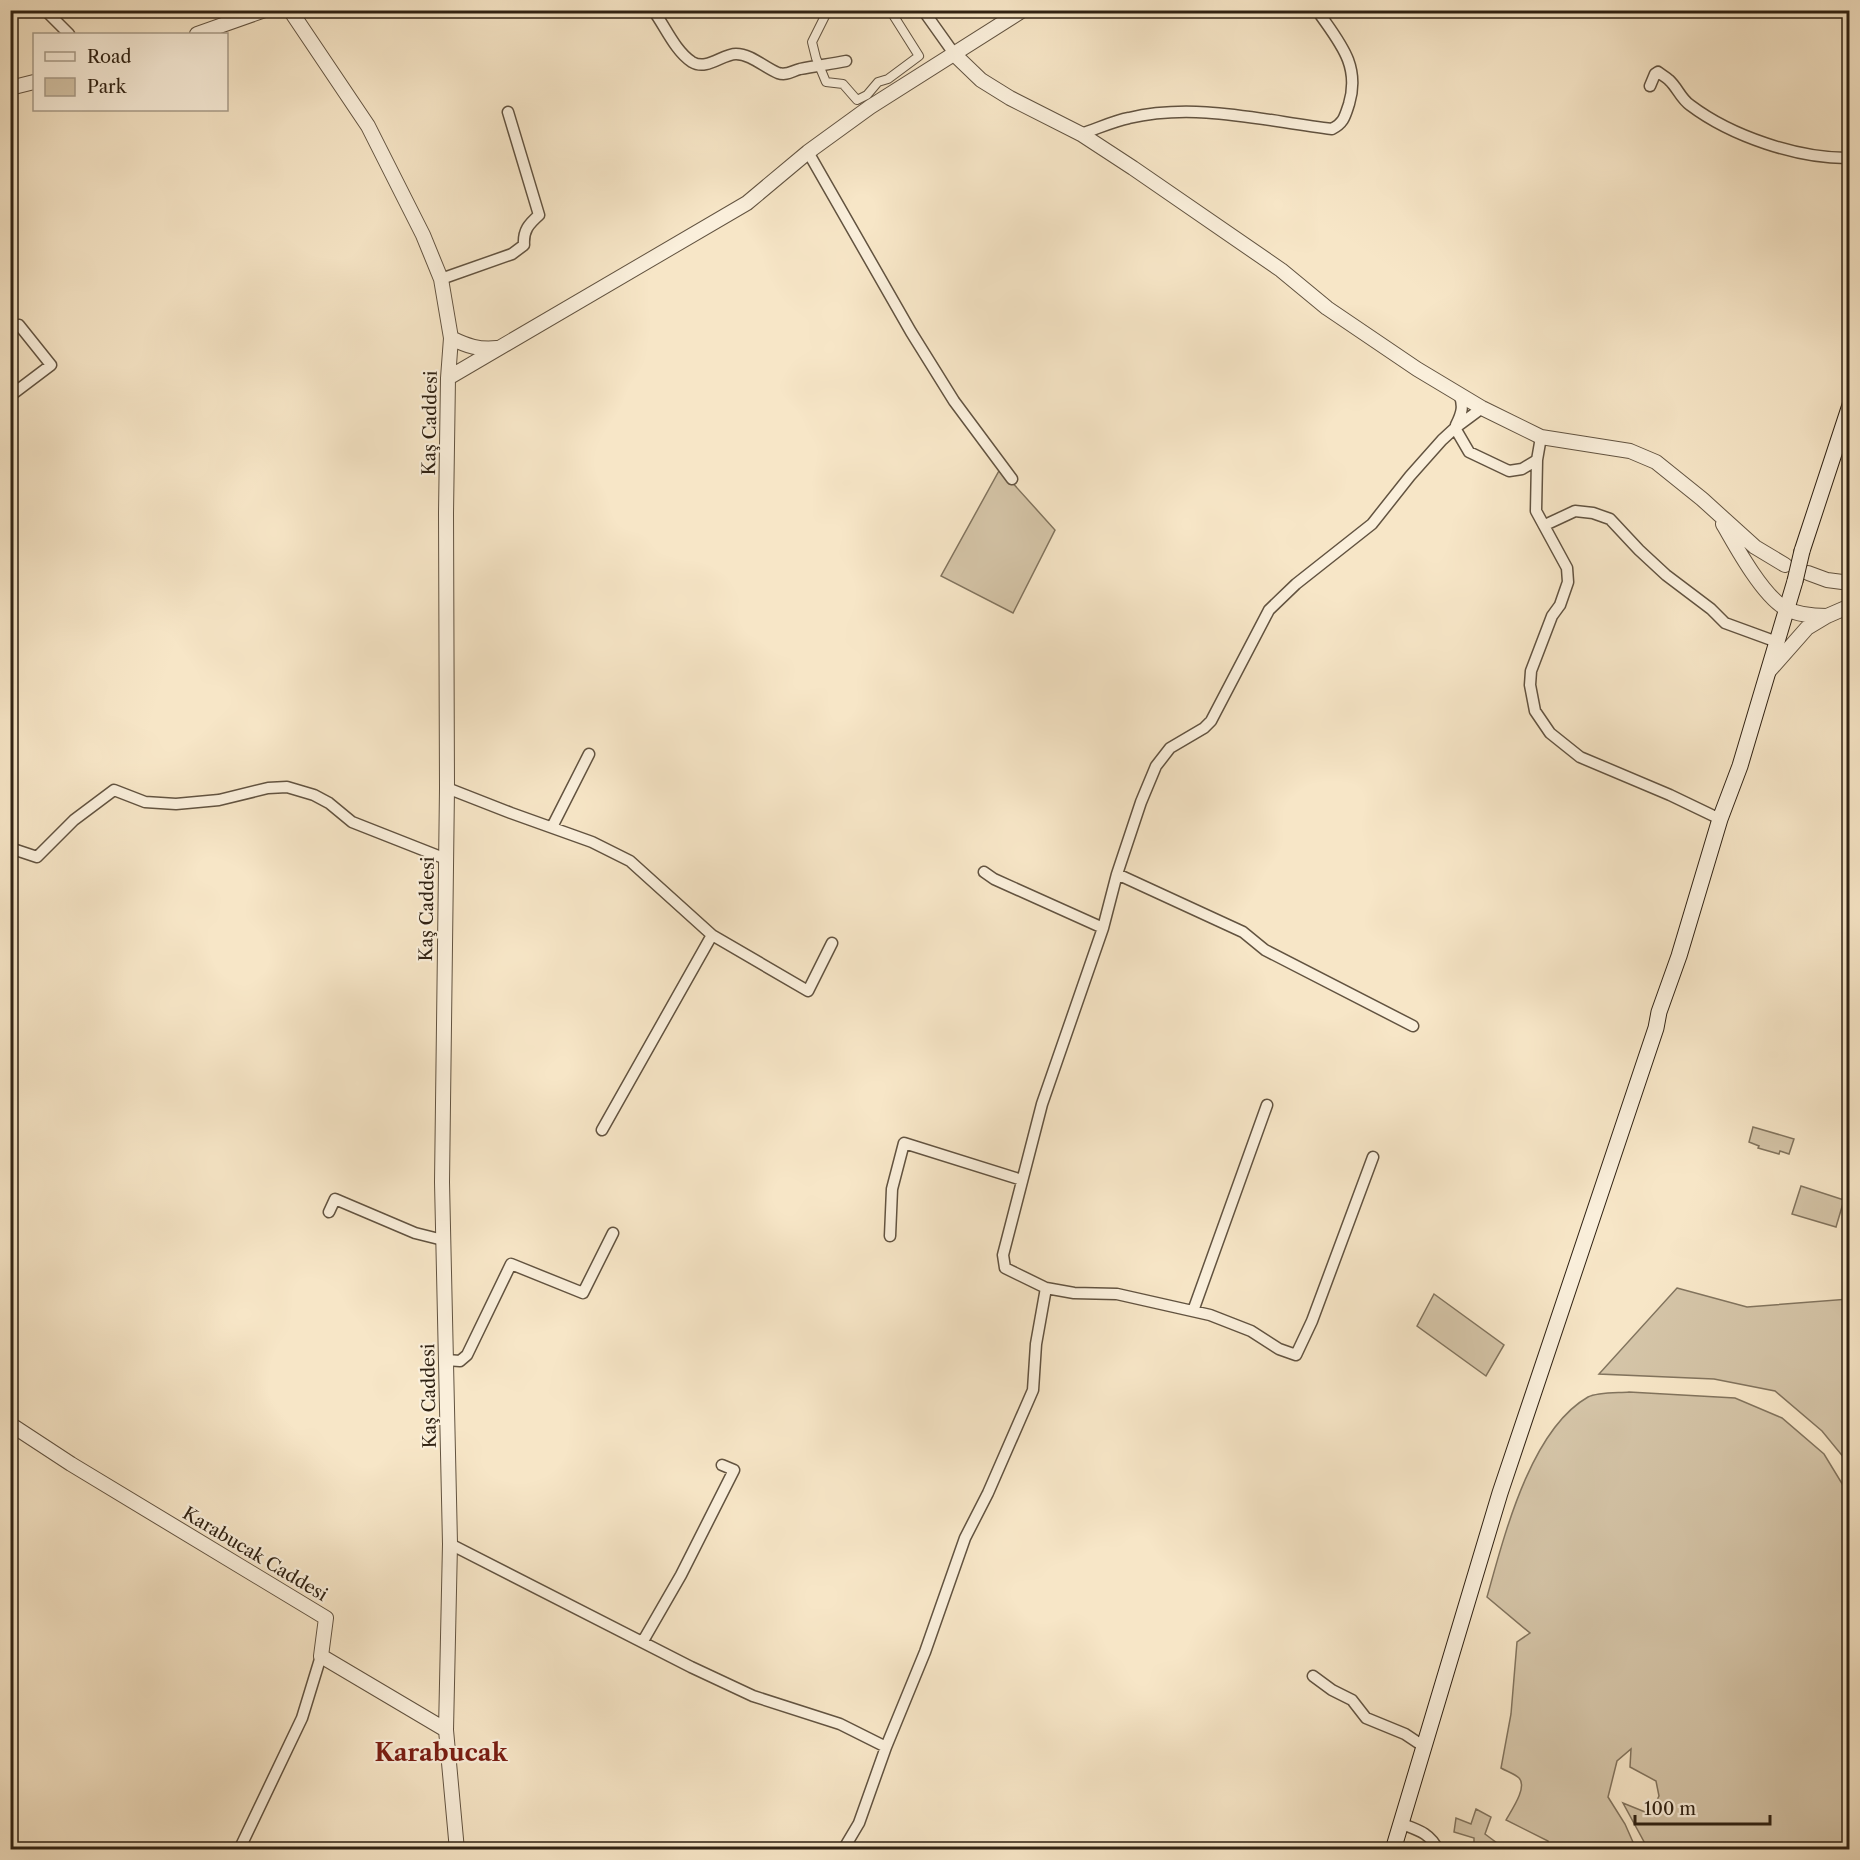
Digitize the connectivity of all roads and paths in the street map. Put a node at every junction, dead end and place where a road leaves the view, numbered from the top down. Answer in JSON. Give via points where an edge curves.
{"nodes":[{"id":1,"x":45,"y":10,"type":"edge"},
{"id":2,"x":265,"y":10,"type":"edge"},
{"id":3,"x":290,"y":10,"type":"edge"},
{"id":4,"x":653,"y":10,"type":"edge"},
{"id":5,"x":828,"y":10,"type":"edge"},
{"id":6,"x":890,"y":10,"type":"edge"},
{"id":7,"x":923,"y":10,"type":"edge"},
{"id":8,"x":1023,"y":10,"type":"edge"},
{"id":9,"x":1317,"y":10,"type":"edge"},
{"id":10,"x":68,"y":33,"type":"edge"},
{"id":11,"x":200,"y":33,"type":"edge"},
{"id":12,"x":955,"y":56,"type":"junction"},
{"id":13,"x":846,"y":61,"type":"dead end"},
{"id":14,"x":820,"y":67,"type":"junction"},
{"id":15,"x":33,"y":82,"type":"edge"},
{"id":16,"x":1650,"y":86,"type":"dead end"},
{"id":17,"x":10,"y":88,"type":"edge"},
{"id":18,"x":508,"y":112,"type":"dead end"},
{"id":19,"x":1081,"y":134,"type":"junction"},
{"id":20,"x":808,"y":152,"type":"junction"},
{"id":21,"x":1850,"y":158,"type":"edge"},
{"id":22,"x":441,"y":279,"type":"junction"},
{"id":23,"x":19,"y":325,"type":"dead end"},
{"id":24,"x":451,"y":338,"type":"junction"},
{"id":25,"x":502,"y":348,"type":"junction"},
{"id":26,"x":448,"y":378,"type":"junction"},
{"id":27,"x":1459,"y":394,"type":"junction"},
{"id":28,"x":10,"y":396,"type":"edge"},
{"id":29,"x":1850,"y":405,"type":"edge"},
{"id":30,"x":1482,"y":408,"type":"junction"},
{"id":31,"x":1455,"y":428,"type":"junction"},
{"id":32,"x":1541,"y":437,"type":"junction"},
{"id":33,"x":1537,"y":460,"type":"junction"},
{"id":34,"x":1012,"y":479,"type":"dead end"},
{"id":35,"x":1718,"y":514,"type":"junction"},
{"id":36,"x":1545,"y":525,"type":"junction"},
{"id":37,"x":1785,"y":565,"type":"dead end"},
{"id":38,"x":1801,"y":577,"type":"junction"},
{"id":39,"x":1850,"y":583,"type":"edge"},
{"id":40,"x":1850,"y":606,"type":"edge"},
{"id":41,"x":1786,"y":609,"type":"junction"},
{"id":42,"x":1827,"y":616,"type":"junction"},
{"id":43,"x":1777,"y":642,"type":"junction"},
{"id":44,"x":1767,"y":674,"type":"junction"},
{"id":45,"x":589,"y":754,"type":"dead end"},
{"id":46,"x":447,"y":788,"type":"junction"},
{"id":47,"x":1720,"y":819,"type":"junction"},
{"id":48,"x":552,"y":827,"type":"junction"},
{"id":49,"x":10,"y":848,"type":"edge"},
{"id":50,"x":446,"y":859,"type":"junction"},
{"id":51,"x":984,"y":872,"type":"dead end"},
{"id":52,"x":1117,"y":874,"type":"junction"},
{"id":53,"x":1103,"y":928,"type":"junction"},
{"id":54,"x":712,"y":935,"type":"junction"},
{"id":55,"x":832,"y":943,"type":"dead end"},
{"id":56,"x":1413,"y":1026,"type":"dead end"},
{"id":57,"x":1267,"y":1105,"type":"dead end"},
{"id":58,"x":602,"y":1130,"type":"dead end"},
{"id":59,"x":1373,"y":1157,"type":"dead end"},
{"id":60,"x":1022,"y":1180,"type":"junction"},
{"id":61,"x":329,"y":1212,"type":"dead end"},
{"id":62,"x":614,"y":1233,"type":"dead end"},
{"id":63,"x":890,"y":1236,"type":"dead end"},
{"id":64,"x":443,"y":1240,"type":"junction"},
{"id":65,"x":1046,"y":1288,"type":"junction"},
{"id":66,"x":1193,"y":1311,"type":"junction"},
{"id":67,"x":446,"y":1359,"type":"junction"},
{"id":68,"x":10,"y":1424,"type":"edge"},
{"id":69,"x":722,"y":1465,"type":"dead end"},
{"id":70,"x":450,"y":1544,"type":"junction"},
{"id":71,"x":643,"y":1641,"type":"junction"},
{"id":72,"x":321,"y":1656,"type":"junction"},
{"id":73,"x":1314,"y":1676,"type":"dead end"},
{"id":74,"x":446,"y":1730,"type":"junction"},
{"id":75,"x":1424,"y":1746,"type":"junction"},
{"id":76,"x":886,"y":1747,"type":"junction"},
{"id":77,"x":1402,"y":1824,"type":"junction"},
{"id":78,"x":239,"y":1850,"type":"edge"},
{"id":79,"x":457,"y":1850,"type":"edge"},
{"id":80,"x":843,"y":1850,"type":"edge"},
{"id":81,"x":1393,"y":1850,"type":"edge"},
{"id":82,"x":1438,"y":1850,"type":"edge"}],
"edges":[{"from":1,"to":10,"type":"street"},
{"from":2,"to":11,"type":"street"},
{"from":3,"to":22,"type":"street","name":"Kaş Caddesi","via":[[368,126]]},
{"from":4,"to":14,"type":"street","via":[[694,63],[704,65],[735,54],[780,73]]},
{"from":5,"to":14,"type":"street","via":[[812,42]]},
{"from":6,"to":14,"type":"street","via":[[919,56],[857,100],[843,84],[826,82]]},
{"from":7,"to":12,"type":"street"},
{"from":8,"to":12,"type":"street"},
{"from":9,"to":19,"type":"street","via":[[1351,63],[1352,93],[1341,125],[1332,129],[1230,113],[1159,113],[1128,118]]},
{"from":12,"to":19,"type":"street","via":[[981,80],[1010,98]]},
{"from":12,"to":20,"type":"street","via":[[870,107]]},
{"from":13,"to":14,"type":"street"},
{"from":15,"to":17,"type":"street"},
{"from":16,"to":21,"type":"street","via":[[1658,72],[1688,104],[1723,125],[1800,154]]},
{"from":18,"to":22,"type":"street","via":[[539,215],[527,226],[524,245],[512,254]]},
{"from":19,"to":27,"type":"street","via":[[1281,270],[1327,308]]},
{"from":20,"to":25,"type":"street","via":[[747,204]]},
{"from":20,"to":34,"type":"street","via":[[954,401]]},
{"from":22,"to":24,"type":"street","name":"Kaş Caddesi"},
{"from":23,"to":28,"type":"street","via":[[51,365]]},
{"from":24,"to":25,"type":"street","via":[[483,350]]},
{"from":24,"to":26,"type":"street","name":"Kaş Caddesi"},
{"from":25,"to":26,"type":"street"},
{"from":26,"to":46,"type":"street","name":"Kaş Caddesi"},
{"from":27,"to":30,"type":"street"},
{"from":27,"to":31,"type":"street","via":[[1463,404]]},
{"from":29,"to":38,"type":"main road","bridge":true,"via":[[1802,550]]},
{"from":30,"to":31,"type":"street"},
{"from":30,"to":32,"type":"street"},
{"from":31,"to":33,"type":"street","via":[[1469,452],[1509,471]]},
{"from":31,"to":52,"type":"street","via":[[1372,524],[1269,610],[1211,722],[1170,748],[1156,766]]},
{"from":32,"to":33,"type":"street"},
{"from":32,"to":35,"type":"street","via":[[1639,454],[1656,462]]},
{"from":33,"to":36,"type":"street","via":[[1536,511]]},
{"from":35,"to":37,"type":"street","via":[[1755,547]]},
{"from":35,"to":41,"type":"street","via":[[1773,601]]},
{"from":36,"to":43,"type":"street","via":[[1575,511],[1610,519],[1666,575],[1725,623]]},
{"from":36,"to":47,"type":"street","via":[[1567,568],[1568,582],[1531,671],[1535,711],[1550,733],[1580,757]]},
{"from":38,"to":39,"type":"street"},
{"from":38,"to":41,"type":"main road"},
{"from":40,"to":42,"type":"street"},
{"from":41,"to":42,"type":"street","via":[[1808,616]]},
{"from":41,"to":43,"type":"main road"},
{"from":42,"to":44,"type":"street","via":[[1807,628]]},
{"from":43,"to":44,"type":"main road"},
{"from":44,"to":47,"type":"main road"},
{"from":45,"to":48,"type":"street"},
{"from":46,"to":48,"type":"street"},
{"from":46,"to":50,"type":"street","name":"Kaş Caddesi"},
{"from":47,"to":75,"type":"main road","via":[[1656,1028],[1500,1493]]},
{"from":48,"to":54,"type":"street","via":[[630,861]]},
{"from":49,"to":50,"type":"street","via":[[37,857],[74,820],[114,790],[145,802],[176,804],[287,787],[329,802],[352,822]]},
{"from":50,"to":64,"type":"street","name":"Kaş Caddesi"},
{"from":51,"to":53,"type":"street"},
{"from":52,"to":53,"type":"street"},
{"from":52,"to":56,"type":"street","via":[[1243,932],[1265,950]]},
{"from":53,"to":60,"type":"street","via":[[1042,1104]]},
{"from":54,"to":55,"type":"street","via":[[808,991]]},
{"from":54,"to":58,"type":"street"},
{"from":57,"to":66,"type":"street"},
{"from":59,"to":66,"type":"street","via":[[1296,1355],[1251,1331]]},
{"from":60,"to":63,"type":"street","via":[[904,1143],[892,1189]]},
{"from":60,"to":65,"type":"street","via":[[1003,1255],[1005,1268]]},
{"from":61,"to":64,"type":"street","via":[[335,1199],[415,1233]]},
{"from":62,"to":67,"type":"street","via":[[583,1293],[512,1264],[467,1355],[460,1360]]},
{"from":64,"to":67,"type":"street","name":"Kaş Caddesi"},
{"from":65,"to":66,"type":"street","via":[[1117,1294]]},
{"from":65,"to":76,"type":"street","via":[[1033,1390],[965,1538],[926,1652]]},
{"from":67,"to":70,"type":"street","name":"Kaş Caddesi"},
{"from":68,"to":72,"type":"street","name":"Karabucak Caddesi","via":[[326,1618]]},
{"from":69,"to":71,"type":"street","via":[[734,1470]]},
{"from":70,"to":71,"type":"street"},
{"from":70,"to":74,"type":"street","name":"Kaş Caddesi"},
{"from":71,"to":76,"type":"street","via":[[753,1696],[840,1724]]},
{"from":72,"to":74,"type":"street"},
{"from":72,"to":78,"type":"street","via":[[302,1718]]},
{"from":73,"to":75,"type":"street","via":[[1352,1700],[1366,1718]]},
{"from":74,"to":79,"type":"street","name":"Kaş Caddesi"},
{"from":75,"to":77,"type":"main road"},
{"from":76,"to":80,"type":"street","via":[[859,1823]]},
{"from":77,"to":81,"type":"main road"},
{"from":77,"to":82,"type":"street","via":[[1424,1832]]}]}
